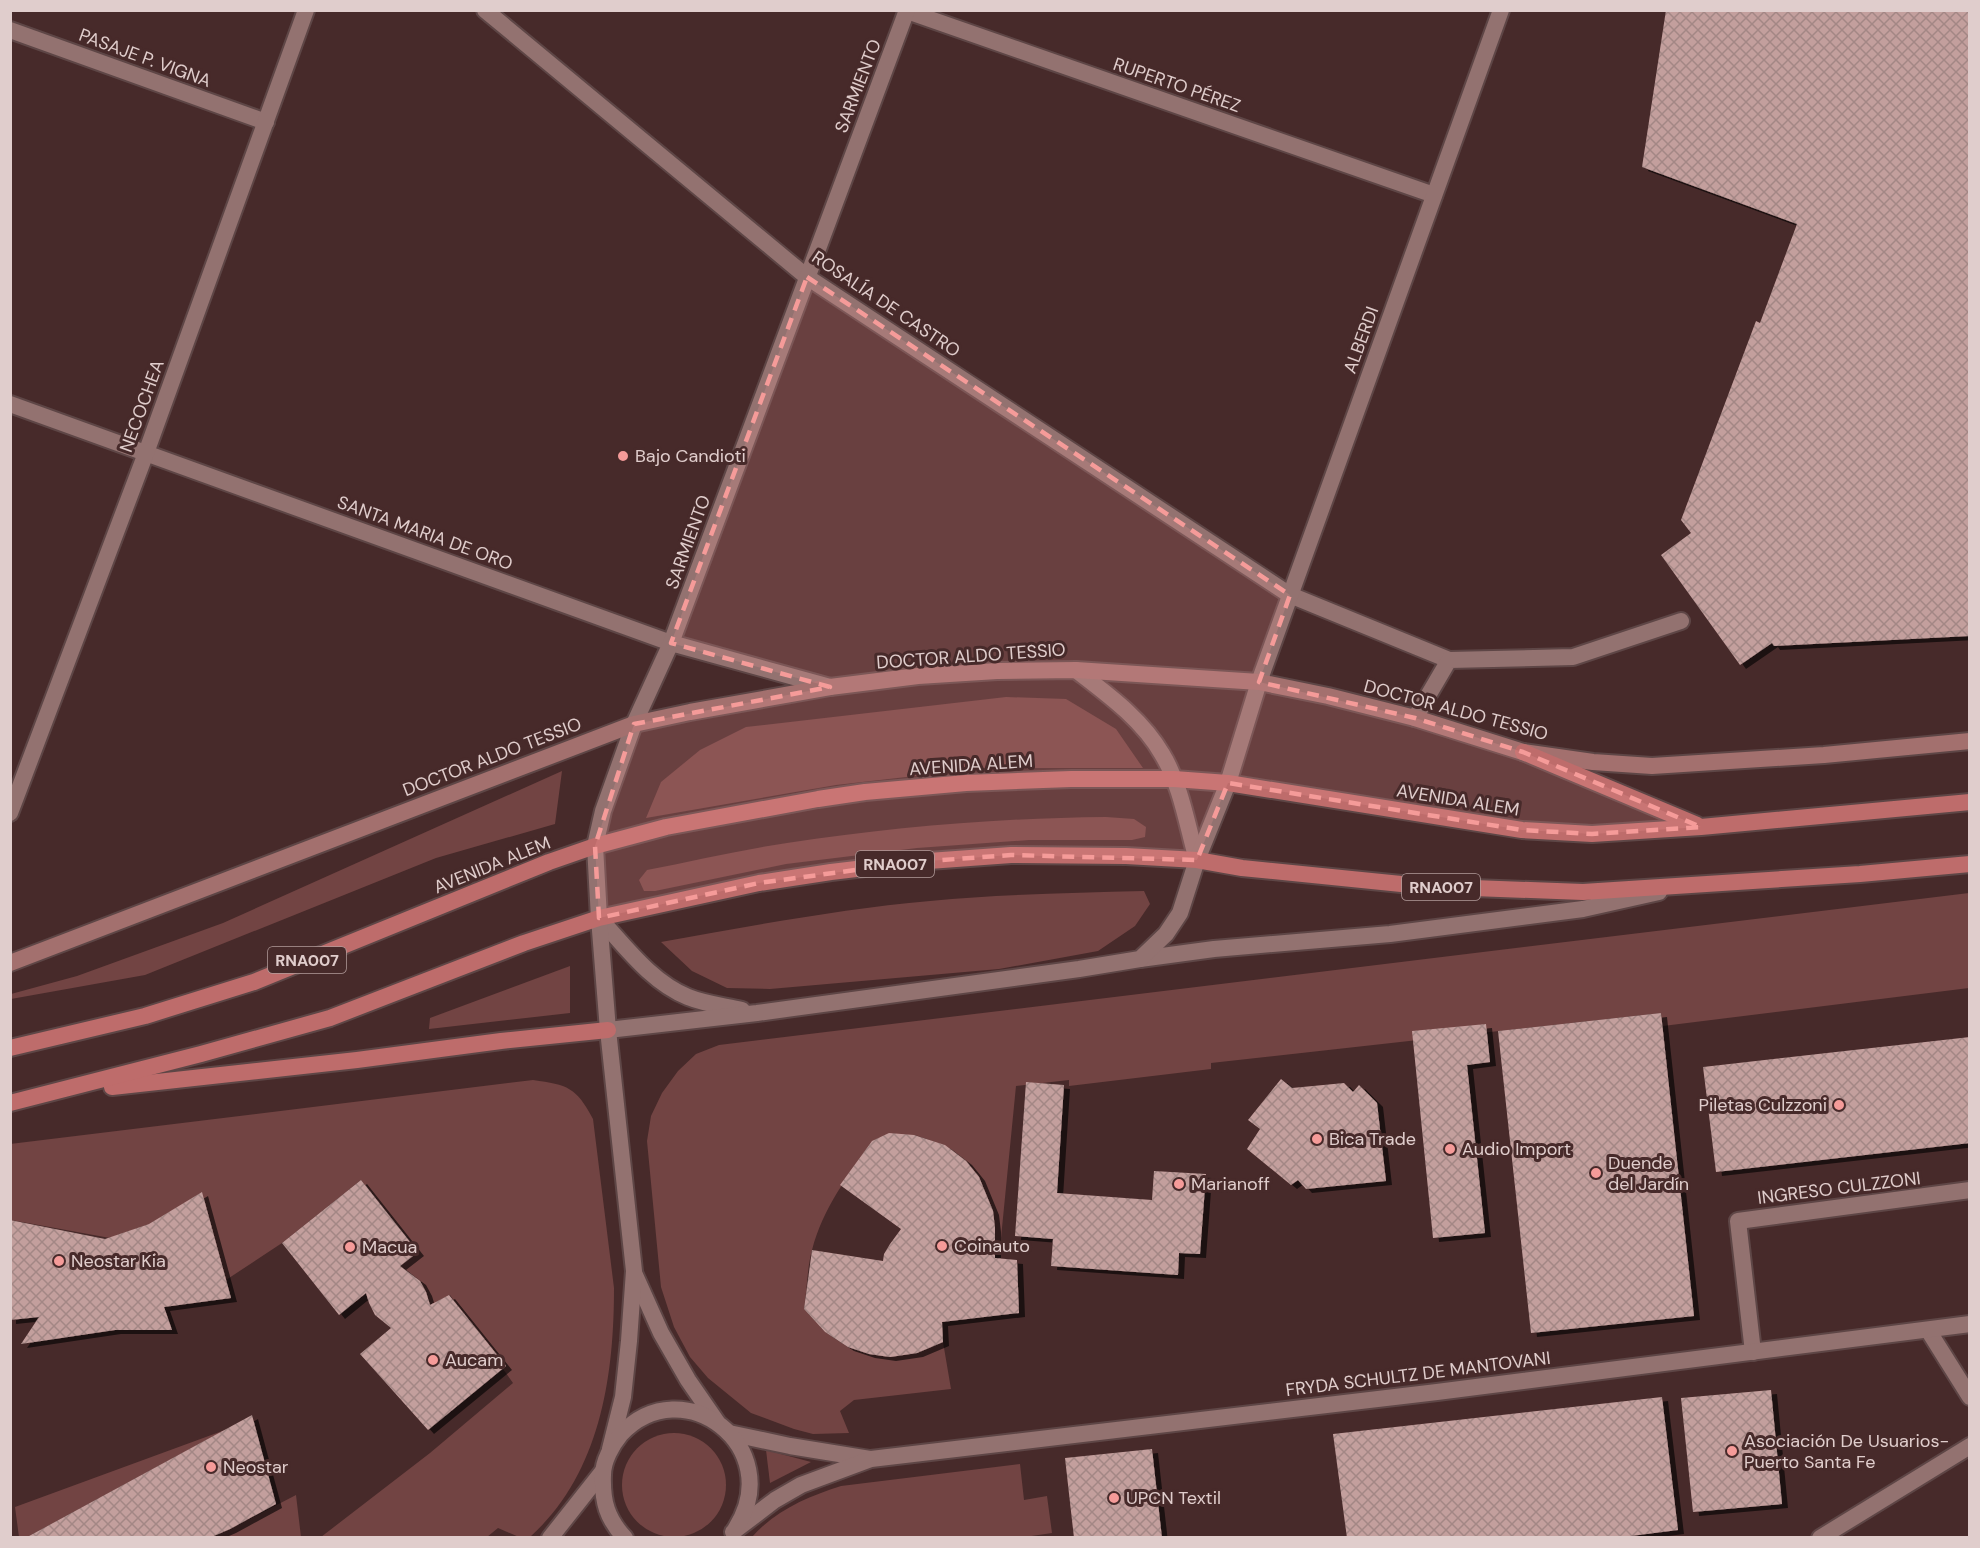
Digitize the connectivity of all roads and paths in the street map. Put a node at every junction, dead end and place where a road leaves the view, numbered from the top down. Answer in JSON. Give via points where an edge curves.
{"nodes":[{"id":1,"x":306,"y":10,"type":"edge"},
{"id":2,"x":485,"y":10,"type":"edge"},
{"id":3,"x":1501,"y":10,"type":"edge"},
{"id":4,"x":907,"y":11,"type":"edge"},
{"id":5,"x":10,"y":30,"type":"edge"},
{"id":6,"x":266,"y":122,"type":"junction"},
{"id":7,"x":1434,"y":195,"type":"junction"},
{"id":8,"x":807,"y":277,"type":"junction"},
{"id":9,"x":10,"y":404,"type":"edge"},
{"id":10,"x":146,"y":453,"type":"junction"},
{"id":11,"x":1290,"y":595,"type":"junction"},
{"id":12,"x":1681,"y":621,"type":"dead end"},
{"id":13,"x":671,"y":643,"type":"junction"},
{"id":14,"x":1449,"y":660,"type":"junction"},
{"id":15,"x":1076,"y":670,"type":"junction"},
{"id":16,"x":1259,"y":682,"type":"junction"},
{"id":17,"x":830,"y":687,"type":"junction"},
{"id":18,"x":1415,"y":718,"type":"junction"},
{"id":19,"x":634,"y":724,"type":"junction"},
{"id":20,"x":1970,"y":741,"type":"edge"},
{"id":21,"x":1523,"y":752,"type":"junction"},
{"id":22,"x":1174,"y":779,"type":"junction"},
{"id":23,"x":1228,"y":783,"type":"junction"},
{"id":24,"x":1970,"y":802,"type":"edge"},
{"id":25,"x":10,"y":813,"type":"edge"},
{"id":26,"x":1701,"y":827,"type":"junction"},
{"id":27,"x":595,"y":846,"type":"junction"},
{"id":28,"x":1197,"y":860,"type":"junction"},
{"id":29,"x":1970,"y":864,"type":"edge"},
{"id":30,"x":1687,"y":885,"type":"junction"},
{"id":31,"x":598,"y":918,"type":"junction"},
{"id":32,"x":1140,"y":959,"type":"junction"},
{"id":33,"x":10,"y":963,"type":"edge"},
{"id":34,"x":757,"y":1013,"type":"junction"},
{"id":35,"x":608,"y":1030,"type":"junction"},
{"id":36,"x":10,"y":1048,"type":"edge"},
{"id":37,"x":57,"y":1092,"type":"junction"},
{"id":38,"x":10,"y":1103,"type":"edge"},
{"id":39,"x":1970,"y":1190,"type":"edge"},
{"id":40,"x":634,"y":1271,"type":"junction"},
{"id":41,"x":1970,"y":1324,"type":"edge"},
{"id":42,"x":1928,"y":1330,"type":"junction"},
{"id":43,"x":1754,"y":1352,"type":"junction"},
{"id":44,"x":1970,"y":1397,"type":"edge"},
{"id":45,"x":723,"y":1428,"type":"junction"},
{"id":46,"x":1970,"y":1446,"type":"edge"},
{"id":47,"x":610,"y":1449,"type":"junction"},
{"id":48,"x":871,"y":1459,"type":"junction"},
{"id":49,"x":603,"y":1471,"type":"junction"},
{"id":50,"x":730,"y":1535,"type":"edge"},
{"id":51,"x":550,"y":1538,"type":"edge"},
{"id":52,"x":625,"y":1538,"type":"edge"},
{"id":53,"x":1820,"y":1538,"type":"edge"}],
"edges":[{"from":1,"to":6,"type":"street","name":"NECOCHEA"},
{"from":2,"to":8,"type":"street","name":"ROSALÍA DE CASTRO"},
{"from":3,"to":7,"type":"street","name":"ALBERDI"},
{"from":4,"to":7,"type":"street","name":"RUPERTO PÉREZ"},
{"from":4,"to":8,"type":"street","name":"SARMIENTO"},
{"from":5,"to":6,"type":"street","name":"PASAJE P. VIGNA"},
{"from":6,"to":10,"type":"street","name":"NECOCHEA"},
{"from":7,"to":11,"type":"street","name":"ALBERDI"},
{"from":8,"to":11,"type":"street","name":"ROSALÍA DE CASTRO"},
{"from":8,"to":13,"type":"street","name":"SARMIENTO"},
{"from":9,"to":10,"type":"street","name":"SANTA MARIA DE ORO"},
{"from":10,"to":13,"type":"street","name":"SANTA MARIA DE ORO"},
{"from":10,"to":25,"type":"street","name":"NECOCHEA"},
{"from":11,"to":14,"type":"street","name":"ROSALÍA DE CASTRO"},
{"from":11,"to":16,"type":"street","name":"ALBERDI"},
{"from":12,"to":14,"type":"street","via":[[1574,657]]},
{"from":13,"to":17,"type":"street","name":"SANTA MARIA DE ORO"},
{"from":13,"to":19,"type":"street","name":"SARMIENTO"},
{"from":14,"to":18,"type":"street"},
{"from":15,"to":16,"type":"main road","name":"DOCTOR ALDO TESSIO"},
{"from":15,"to":17,"type":"main road","name":"DOCTOR ALDO TESSIO","via":[[918,676]]},
{"from":15,"to":22,"type":"street","via":[[1140,725],[1162,753]]},
{"from":16,"to":18,"type":"main road","name":"DOCTOR ALDO TESSIO"},
{"from":16,"to":23,"type":"street","name":"ALBERDI"},
{"from":17,"to":19,"type":"main road","name":"DOCTOR ALDO TESSIO"},
{"from":18,"to":21,"type":"main road","name":"DOCTOR ALDO TESSIO"},
{"from":19,"to":27,"type":"street","name":"SARMIENTO","via":[[603,811]]},
{"from":19,"to":33,"type":"main road","name":"DOCTOR ALDO TESSIO"},
{"from":20,"to":21,"type":"main road","name":"DOCTOR ALDO TESSIO","via":[[1652,766]]},
{"from":21,"to":26,"type":"highway"},
{"from":22,"to":23,"type":"highway","name":"AVENIDA ALEM","number":"RNA007"},
{"from":22,"to":27,"type":"highway","name":"AVENIDA ALEM","number":"RNA007","via":[[1059,779],[865,792],[666,827]]},
{"from":22,"to":28,"type":"street"},
{"from":23,"to":26,"type":"highway","name":"AVENIDA ALEM","number":"RNA007","via":[[1522,830],[1592,834]]},
{"from":23,"to":28,"type":"street","name":"ALBERDI"},
{"from":24,"to":26,"type":"highway","name":"AVENIDA ALEM","number":"RNA007"},
{"from":27,"to":31,"type":"street","name":"SARMIENTO"},
{"from":27,"to":36,"type":"highway","name":"AVENIDA ALEM","number":"RNA007","via":[[254,982],[145,1017]]},
{"from":28,"to":30,"type":"highway","number":"RNA007","via":[[1242,868],[1443,887],[1583,892]]},
{"from":28,"to":31,"type":"highway","number":"RNA007","via":[[1011,855],[915,862],[759,883]]},
{"from":28,"to":32,"type":"street","name":"ALBERDI","via":[[1180,914]]},
{"from":29,"to":30,"type":"highway","number":"RNA007"},
{"from":30,"to":32,"type":"street","via":[[1583,909],[1390,934]]},
{"from":31,"to":34,"type":"street","via":[[665,985],[689,998]]},
{"from":31,"to":35,"type":"street","name":"SARMIENTO"},
{"from":31,"to":37,"type":"highway","number":"RNA007","via":[[330,1018]]},
{"from":32,"to":34,"type":"street"},
{"from":34,"to":35,"type":"street"},
{"from":35,"to":37,"type":"highway"},
{"from":35,"to":40,"type":"street","name":"SARMIENTO"},
{"from":37,"to":38,"type":"highway","number":"RNA007"},
{"from":39,"to":43,"type":"street","name":"INGRESO CULZZONI","via":[[1738,1221]]},
{"from":40,"to":45,"type":"street","via":[[661,1333],[688,1380]]},
{"from":40,"to":47,"type":"street","via":[[622,1397]]},
{"from":41,"to":42,"type":"street","name":"FRYDA SCHULTZ DE MANTOVANI"},
{"from":42,"to":43,"type":"street","name":"FRYDA SCHULTZ DE MANTOVANI"},
{"from":42,"to":44,"type":"street"},
{"from":43,"to":48,"type":"street","name":"FRYDA SCHULTZ DE MANTOVANI"},
{"from":45,"to":47,"type":"street","name":"FRYDA SCHULTZ DE MANTOVANI","via":[[691,1411],[671,1410],[650,1415],[628,1427]]},
{"from":45,"to":48,"type":"street","name":"FRYDA SCHULTZ DE MANTOVANI","via":[[790,1446]]},
{"from":45,"to":50,"type":"street","via":[[740,1447],[751,1480],[744,1515]]},
{"from":46,"to":53,"type":"street"},
{"from":47,"to":49,"type":"street"},
{"from":48,"to":50,"type":"street","name":"FRYDA SCHULTZ DE MANTOVANI","via":[[801,1485]]},
{"from":49,"to":51,"type":"street"},
{"from":49,"to":52,"type":"street","via":[[607,1514]]}]}
